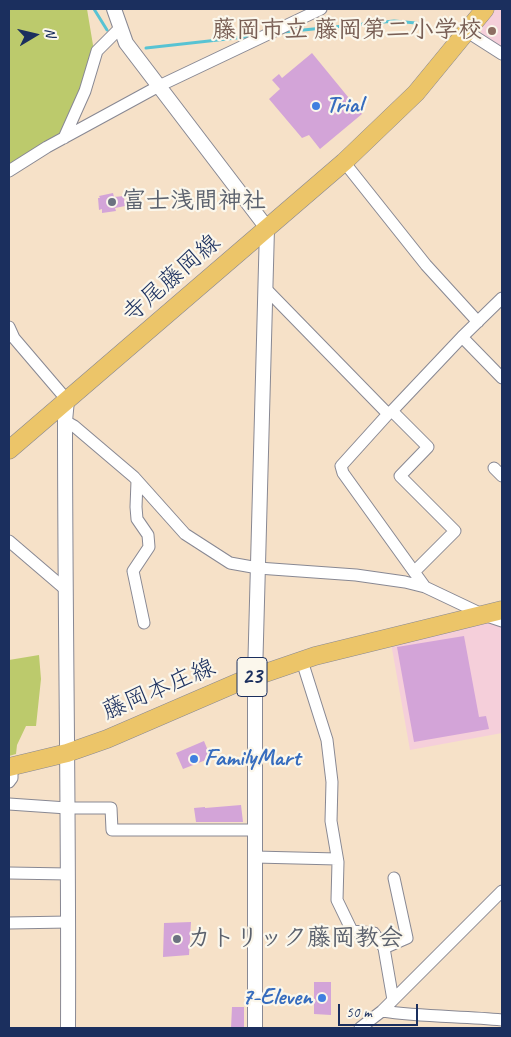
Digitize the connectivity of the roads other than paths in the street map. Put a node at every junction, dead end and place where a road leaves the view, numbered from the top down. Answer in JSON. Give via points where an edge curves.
{"nodes":[{"id":1,"x":114,"y":9,"type":"edge"},
{"id":2,"x":322,"y":9,"type":"edge"},
{"id":3,"x":485,"y":9,"type":"edge"},
{"id":4,"x":120,"y":28,"type":"junction"},
{"id":5,"x":466,"y":31,"type":"junction"},
{"id":6,"x":502,"y":54,"type":"edge"},
{"id":7,"x":159,"y":86,"type":"junction"},
{"id":8,"x":64,"y":138,"type":"junction"},
{"id":9,"x":344,"y":162,"type":"junction"},
{"id":10,"x":9,"y":171,"type":"edge"},
{"id":11,"x":267,"y":228,"type":"junction"},
{"id":12,"x":266,"y":289,"type":"junction"},
{"id":13,"x":502,"y":298,"type":"edge"},
{"id":14,"x":478,"y":322,"type":"junction"},
{"id":15,"x":9,"y":328,"type":"edge"},
{"id":16,"x":462,"y":337,"type":"junction"},
{"id":17,"x":502,"y":378,"type":"edge"},
{"id":18,"x":67,"y":400,"type":"junction"},
{"id":19,"x":390,"y":413,"type":"junction"},
{"id":20,"x":64,"y":421,"type":"junction"},
{"id":21,"x":9,"y":450,"type":"edge"},
{"id":22,"x":137,"y":481,"type":"junction"},
{"id":23,"x":9,"y":541,"type":"edge"},
{"id":24,"x":258,"y":568,"type":"junction"},
{"id":25,"x":414,"y":572,"type":"junction"},
{"id":26,"x":425,"y":587,"type":"junction"},
{"id":27,"x":65,"y":588,"type":"junction"},
{"id":28,"x":502,"y":610,"type":"edge"},
{"id":29,"x":484,"y":615,"type":"junction"},
{"id":30,"x":502,"y":621,"type":"edge"},
{"id":31,"x":144,"y":623,"type":"dead end"},
{"id":32,"x":302,"y":661,"type":"junction"},
{"id":33,"x":255,"y":676,"type":"junction"},
{"id":34,"x":67,"y":753,"type":"junction"},
{"id":35,"x":10,"y":772,"type":"edge"},
{"id":36,"x":9,"y":804,"type":"edge"},
{"id":37,"x":68,"y":808,"type":"junction"},
{"id":38,"x":255,"y":830,"type":"junction"},
{"id":39,"x":255,"y":857,"type":"junction"},
{"id":40,"x":337,"y":859,"type":"junction"},
{"id":41,"x":9,"y":873,"type":"edge"},
{"id":42,"x":68,"y":874,"type":"junction"},
{"id":43,"x":394,"y":878,"type":"dead end"},
{"id":44,"x":502,"y":891,"type":"edge"},
{"id":45,"x":69,"y":922,"type":"junction"},
{"id":46,"x":9,"y":923,"type":"edge"},
{"id":47,"x":384,"y":948,"type":"junction"},
{"id":48,"x":393,"y":1000,"type":"junction"},
{"id":49,"x":382,"y":1011,"type":"junction"},
{"id":50,"x":502,"y":1020,"type":"edge"},
{"id":51,"x":68,"y":1028,"type":"edge"},
{"id":52,"x":256,"y":1028,"type":"edge"},
{"id":53,"x":360,"y":1028,"type":"edge"}],
"edges":[{"from":1,"to":4,"type":"street"},
{"from":2,"to":7,"type":"street"},
{"from":3,"to":5,"type":"main road","name":"寺尾藤岡線"},
{"from":4,"to":7,"type":"street","via":[[126,43]]},
{"from":4,"to":8,"type":"street","via":[[97,52],[85,91]]},
{"from":5,"to":6,"type":"street"},
{"from":5,"to":9,"type":"main road","name":"寺尾藤岡線","via":[[416,93]]},
{"from":7,"to":8,"type":"street"},
{"from":7,"to":11,"type":"street"},
{"from":8,"to":10,"type":"street"},
{"from":9,"to":11,"type":"main road","name":"寺尾藤岡線"},
{"from":9,"to":14,"type":"street","via":[[426,265]]},
{"from":11,"to":12,"type":"street"},
{"from":11,"to":18,"type":"main road","name":"寺尾藤岡線"},
{"from":12,"to":19,"type":"street"},
{"from":12,"to":24,"type":"street"},
{"from":13,"to":14,"type":"street"},
{"from":14,"to":16,"type":"street"},
{"from":15,"to":18,"type":"street"},
{"from":16,"to":17,"type":"street"},
{"from":16,"to":19,"type":"street"},
{"from":18,"to":20,"type":"street"},
{"from":18,"to":21,"type":"main road","name":"寺尾藤岡線"},
{"from":19,"to":25,"type":"street","via":[[341,466]]},
{"from":19,"to":25,"type":"street","via":[[428,447],[400,476],[455,531]]},
{"from":20,"to":22,"type":"street"},
{"from":20,"to":27,"type":"street"},
{"from":22,"to":24,"type":"street","via":[[185,534],[230,564]]},
{"from":22,"to":31,"type":"street","via":[[137,519],[148,535],[149,548],[133,571]]},
{"from":23,"to":27,"type":"street"},
{"from":24,"to":26,"type":"street","via":[[356,576]]},
{"from":24,"to":33,"type":"street"},
{"from":25,"to":26,"type":"street"},
{"from":26,"to":29,"type":"street"},
{"from":27,"to":34,"type":"street"},
{"from":28,"to":29,"type":"main road","name":"藤岡本庄線","number":"23"},
{"from":29,"to":30,"type":"street"},
{"from":29,"to":32,"type":"main road","name":"藤岡本庄線","number":"23"},
{"from":32,"to":33,"type":"main road","name":"藤岡本庄線","number":"23"},
{"from":32,"to":40,"type":"street","via":[[326,740]]},
{"from":33,"to":34,"type":"main road","name":"藤岡本庄線","number":"23"},
{"from":33,"to":38,"type":"street"},
{"from":34,"to":35,"type":"main road","name":"藤岡本庄線","number":"23"},
{"from":34,"to":37,"type":"street"},
{"from":36,"to":37,"type":"street"},
{"from":37,"to":38,"type":"street","via":[[110,808],[112,830]]},
{"from":37,"to":42,"type":"street"},
{"from":38,"to":39,"type":"street"},
{"from":39,"to":40,"type":"street"},
{"from":39,"to":52,"type":"street"},
{"from":40,"to":47,"type":"street","via":[[337,900],[352,931],[374,933]]},
{"from":41,"to":42,"type":"street"},
{"from":42,"to":45,"type":"street"},
{"from":43,"to":47,"type":"street","via":[[407,938]]},
{"from":44,"to":48,"type":"street"},
{"from":45,"to":46,"type":"street"},
{"from":45,"to":51,"type":"street"},
{"from":47,"to":48,"type":"street"},
{"from":48,"to":49,"type":"street"},
{"from":49,"to":50,"type":"street"},
{"from":49,"to":53,"type":"street"}]}
